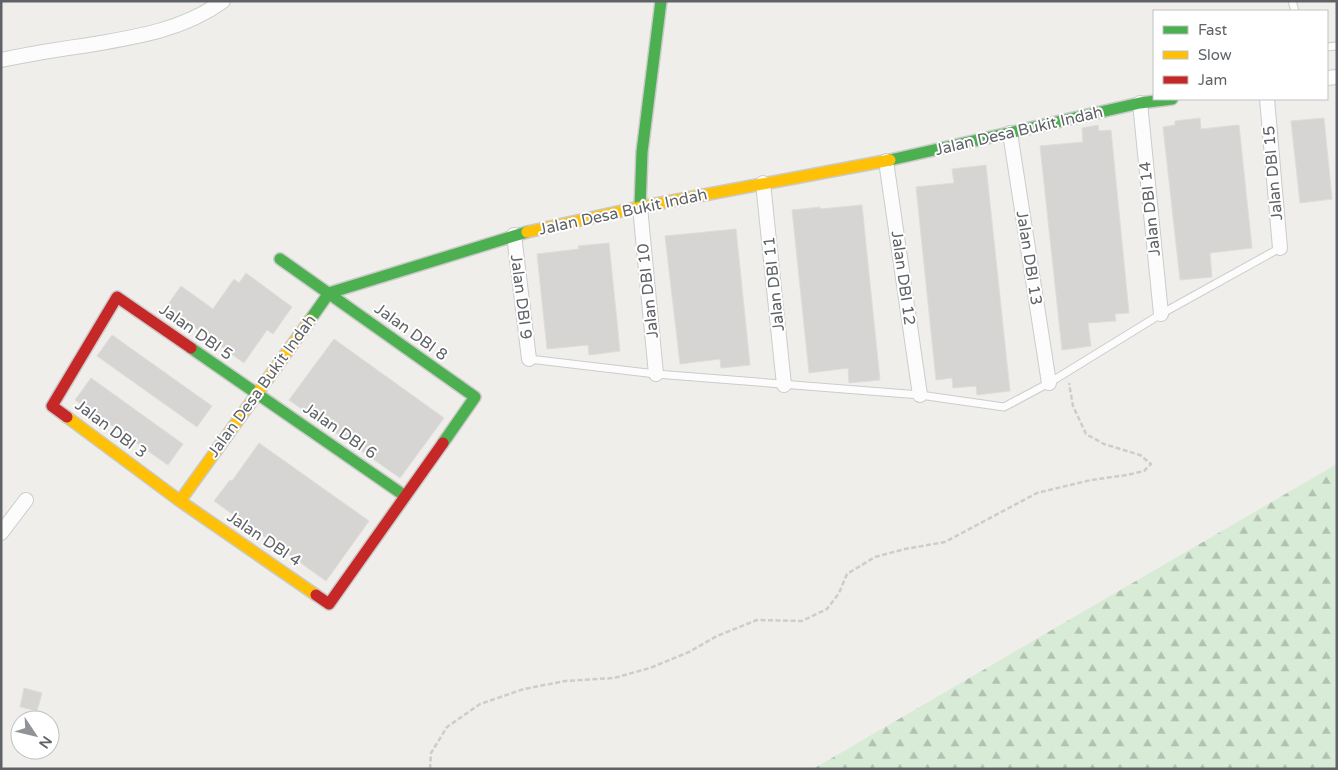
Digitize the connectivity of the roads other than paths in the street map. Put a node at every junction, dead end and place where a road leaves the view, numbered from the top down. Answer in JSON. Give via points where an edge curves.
{"nodes":[{"id":1,"x":223,"y":1,"type":"edge"},
{"id":2,"x":661,"y":1,"type":"edge"},
{"id":3,"x":1,"y":60,"type":"edge"},
{"id":4,"x":1166,"y":100,"type":"edge"},
{"id":5,"x":1267,"y":100,"type":"edge"},
{"id":6,"x":1140,"y":104,"type":"junction"},
{"id":7,"x":1010,"y":133,"type":"junction"},
{"id":8,"x":886,"y":161,"type":"junction"},
{"id":9,"x":763,"y":183,"type":"junction"},
{"id":10,"x":640,"y":207,"type":"junction"},
{"id":11,"x":514,"y":235,"type":"junction"},
{"id":12,"x":1280,"y":248,"type":"joint"},
{"id":13,"x":280,"y":259,"type":"dead end"},
{"id":14,"x":329,"y":293,"type":"junction"},
{"id":15,"x":117,"y":297,"type":"joint"},
{"id":16,"x":1161,"y":314,"type":"junction"},
{"id":17,"x":529,"y":360,"type":"joint"},
{"id":18,"x":656,"y":374,"type":"junction"},
{"id":19,"x":1049,"y":383,"type":"junction"},
{"id":20,"x":784,"y":386,"type":"junction"},
{"id":21,"x":257,"y":393,"type":"junction"},
{"id":22,"x":920,"y":395,"type":"junction"},
{"id":23,"x":405,"y":496,"type":"junction"},
{"id":24,"x":26,"y":500,"type":"dead end"},
{"id":25,"x":180,"y":501,"type":"junction"},
{"id":26,"x":1,"y":534,"type":"edge"}],
"edges":[{"from":1,"to":3,"type":"street","via":[[181,25],[149,34]]},
{"from":2,"to":10,"type":"street","via":[[642,152]]},
{"from":4,"to":6,"type":"street","name":"Jalan Desa Bukit Indah"},
{"from":5,"to":12,"type":"street","name":"Jalan DBI 15"},
{"from":6,"to":7,"type":"street","name":"Jalan Desa Bukit Indah"},
{"from":6,"to":16,"type":"street","name":"Jalan DBI 14"},
{"from":7,"to":8,"type":"street","name":"Jalan Desa Bukit Indah"},
{"from":7,"to":19,"type":"street","name":"Jalan DBI 13"},
{"from":8,"to":9,"type":"street","name":"Jalan Desa Bukit Indah"},
{"from":8,"to":22,"type":"street","name":"Jalan DBI 12"},
{"from":9,"to":10,"type":"street","name":"Jalan Desa Bukit Indah"},
{"from":9,"to":20,"type":"street","name":"Jalan DBI 11"},
{"from":10,"to":11,"type":"street","name":"Jalan Desa Bukit Indah"},
{"from":10,"to":18,"type":"street","name":"Jalan DBI 10"},
{"from":11,"to":14,"type":"street","name":"Jalan Desa Bukit Indah"},
{"from":11,"to":17,"type":"street","name":"Jalan DBI 9"},
{"from":12,"to":16,"type":"lane"},
{"from":13,"to":14,"type":"street","name":"Jalan DBI 8"},
{"from":14,"to":21,"type":"street","name":"Jalan Desa Bukit Indah"},
{"from":14,"to":23,"type":"street","name":"Jalan DBI 8","via":[[475,397]]},
{"from":15,"to":21,"type":"street","name":"Jalan DBI 5"},
{"from":15,"to":25,"type":"street","name":"Jalan DBI 3","via":[[52,406]]},
{"from":16,"to":19,"type":"lane"},
{"from":17,"to":18,"type":"lane"},
{"from":18,"to":20,"type":"lane"},
{"from":19,"to":22,"type":"lane","via":[[1004,406]]},
{"from":20,"to":22,"type":"lane"},
{"from":21,"to":23,"type":"street","name":"Jalan DBI 6"},
{"from":21,"to":25,"type":"street","name":"Jalan Desa Bukit Indah"},
{"from":23,"to":25,"type":"street","name":"Jalan DBI 4","via":[[329,604]]},
{"from":24,"to":26,"type":"street"}]}
